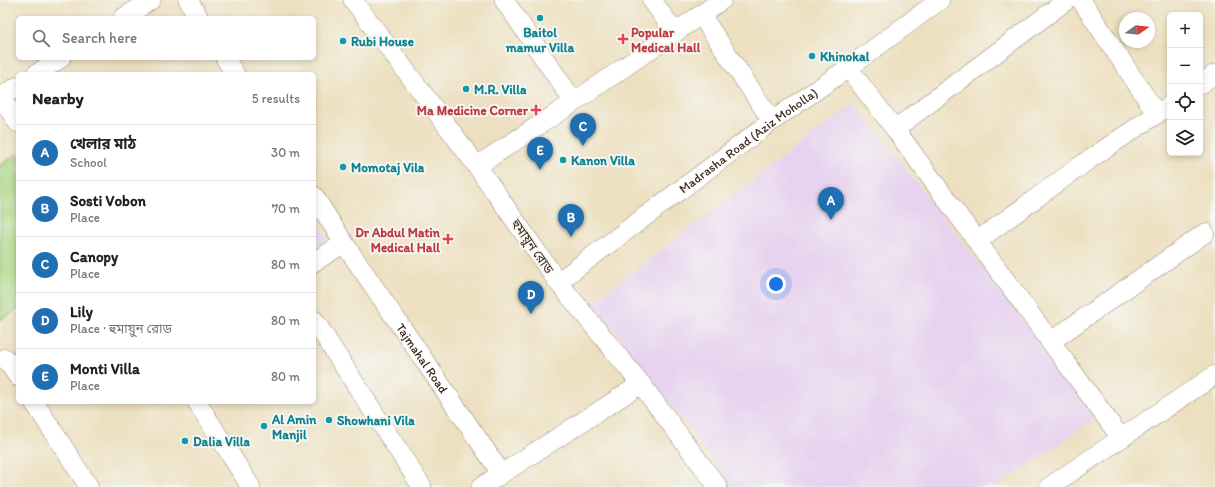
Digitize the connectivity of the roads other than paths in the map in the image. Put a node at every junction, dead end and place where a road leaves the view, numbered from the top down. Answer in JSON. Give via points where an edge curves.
{"nodes":[{"id":1,"x":151,"y":0,"type":"edge"},
{"id":2,"x":188,"y":0,"type":"edge"},
{"id":3,"x":353,"y":0,"type":"edge"},
{"id":4,"x":504,"y":0,"type":"edge"},
{"id":5,"x":652,"y":0,"type":"edge"},
{"id":6,"x":722,"y":0,"type":"edge"},
{"id":7,"x":940,"y":0,"type":"edge"},
{"id":8,"x":1067,"y":0,"type":"edge"},
{"id":9,"x":1081,"y":0,"type":"edge"},
{"id":10,"x":701,"y":15,"type":"junction"},
{"id":11,"x":126,"y":16,"type":"edge"},
{"id":12,"x":198,"y":16,"type":"edge"},
{"id":13,"x":675,"y":34,"type":"junction"},
{"id":14,"x":58,"y":60,"type":"edge"},
{"id":15,"x":226,"y":60,"type":"edge"},
{"id":16,"x":848,"y":68,"type":"junction"},
{"id":17,"x":39,"y":72,"type":"edge"},
{"id":18,"x":234,"y":72,"type":"edge"},
{"id":19,"x":1215,"y":74,"type":"edge"},
{"id":20,"x":1203,"y":82,"type":"edge"},
{"id":21,"x":16,"y":87,"type":"edge"},
{"id":22,"x":0,"y":96,"type":"edge"},
{"id":23,"x":574,"y":102,"type":"junction"},
{"id":24,"x":1164,"y":109,"type":"edge"},
{"id":25,"x":16,"y":120,"type":"edge"},
{"id":26,"x":772,"y":121,"type":"junction"},
{"id":27,"x":894,"y":129,"type":"junction"},
{"id":28,"x":477,"y":166,"type":"junction"},
{"id":29,"x":316,"y":199,"type":"edge"},
{"id":30,"x":1205,"y":233,"type":"dead end"},
{"id":31,"x":977,"y":241,"type":"junction"},
{"id":32,"x":344,"y":243,"type":"junction"},
{"id":33,"x":316,"y":261,"type":"edge"},
{"id":34,"x":558,"y":282,"type":"junction"},
{"id":35,"x":316,"y":323,"type":"edge"},
{"id":36,"x":1050,"y":342,"type":"junction"},
{"id":37,"x":8,"y":356,"type":"edge"},
{"id":38,"x":16,"y":373,"type":"edge"},
{"id":39,"x":1215,"y":375,"type":"edge"},
{"id":40,"x":641,"y":384,"type":"junction"},
{"id":41,"x":35,"y":404,"type":"edge"},
{"id":42,"x":198,"y":404,"type":"edge"},
{"id":43,"x":1121,"y":438,"type":"junction"},
{"id":44,"x":501,"y":473,"type":"junction"},
{"id":45,"x":89,"y":487,"type":"edge"},
{"id":46,"x":251,"y":487,"type":"edge"},
{"id":47,"x":422,"y":487,"type":"edge"},
{"id":48,"x":481,"y":487,"type":"edge"},
{"id":49,"x":718,"y":487,"type":"edge"},
{"id":50,"x":1049,"y":487,"type":"edge"}],
"edges":[{"from":1,"to":11,"type":"street"},
{"from":2,"to":12,"type":"street"},
{"from":3,"to":28,"type":"street","name":"হুমায়ুন রোড"},
{"from":4,"to":23,"type":"street"},
{"from":5,"to":13,"type":"street"},
{"from":6,"to":10,"type":"street"},
{"from":7,"to":16,"type":"street","name":"Madrasha Road (Aziz Moholla)"},
{"from":8,"to":27,"type":"street"},
{"from":9,"to":24,"type":"street"},
{"from":10,"to":13,"type":"street"},
{"from":10,"to":26,"type":"street"},
{"from":13,"to":23,"type":"street"},
{"from":14,"to":17,"type":"street"},
{"from":15,"to":18,"type":"street"},
{"from":16,"to":26,"type":"street","name":"Madrasha Road (Aziz Moholla)"},
{"from":16,"to":27,"type":"street"},
{"from":19,"to":20,"type":"street"},
{"from":21,"to":22,"type":"street"},
{"from":22,"to":25,"type":"street"},
{"from":23,"to":28,"type":"street"},
{"from":24,"to":31,"type":"street"},
{"from":26,"to":34,"type":"street","name":"Madrasha Road (Aziz Moholla)"},
{"from":27,"to":31,"type":"street"},
{"from":28,"to":34,"type":"street","name":"হুমায়ুন রোড"},
{"from":29,"to":32,"type":"street","name":"Tajmahal Road"},
{"from":30,"to":36,"type":"street"},
{"from":31,"to":36,"type":"street"},
{"from":32,"to":33,"type":"street"},
{"from":32,"to":44,"type":"street","name":"Tajmahal Road"},
{"from":34,"to":40,"type":"street","name":"হুমায়ুন রোড"},
{"from":35,"to":47,"type":"street"},
{"from":36,"to":43,"type":"street"},
{"from":37,"to":38,"type":"street"},
{"from":39,"to":43,"type":"street"},
{"from":40,"to":44,"type":"street"},
{"from":40,"to":49,"type":"street","name":"হুমায়ুন রোড"},
{"from":41,"to":45,"type":"street"},
{"from":42,"to":46,"type":"street"},
{"from":43,"to":50,"type":"street"},
{"from":44,"to":48,"type":"street"}]}
